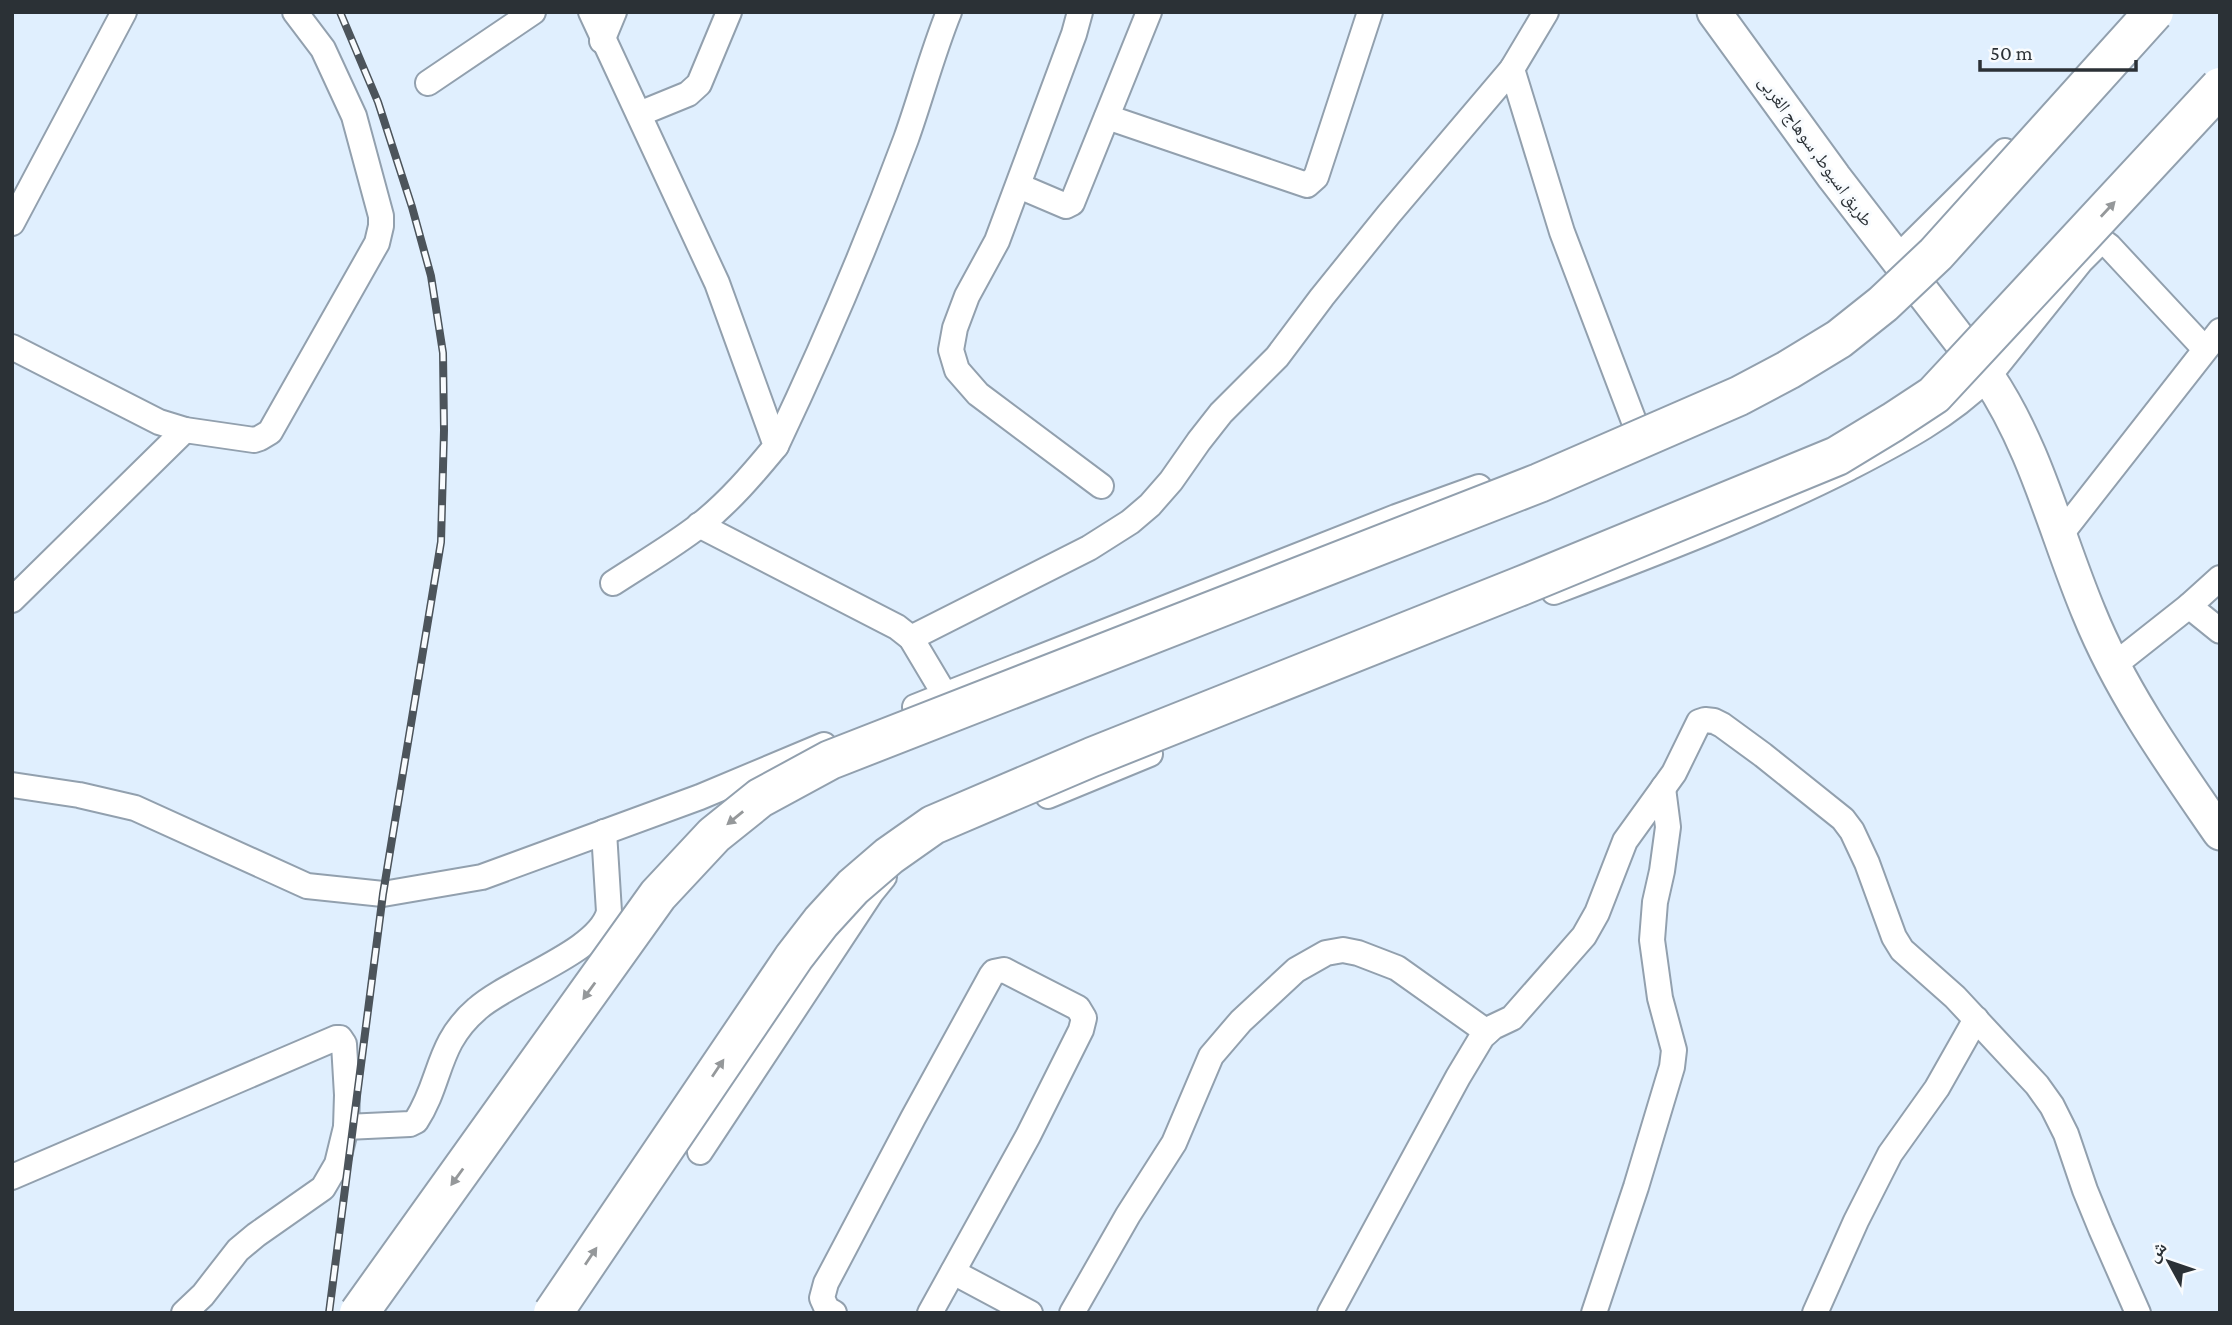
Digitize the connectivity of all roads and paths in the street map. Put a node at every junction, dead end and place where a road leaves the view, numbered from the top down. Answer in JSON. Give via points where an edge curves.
{"nodes":[{"id":1,"x":124,"y":12,"type":"edge"},
{"id":2,"x":295,"y":12,"type":"edge"},
{"id":3,"x":533,"y":12,"type":"edge"},
{"id":4,"x":591,"y":12,"type":"edge"},
{"id":5,"x":614,"y":12,"type":"edge"},
{"id":6,"x":729,"y":12,"type":"edge"},
{"id":7,"x":948,"y":12,"type":"edge"},
{"id":8,"x":1080,"y":12,"type":"edge"},
{"id":9,"x":1149,"y":12,"type":"edge"},
{"id":10,"x":1370,"y":12,"type":"edge"},
{"id":11,"x":1546,"y":12,"type":"edge"},
{"id":12,"x":1713,"y":12,"type":"edge"},
{"id":13,"x":2130,"y":12,"type":"edge"},
{"id":14,"x":2154,"y":12,"type":"edge"},
{"id":15,"x":602,"y":41,"type":"junction"},
{"id":16,"x":1512,"y":69,"type":"junction"},
{"id":17,"x":428,"y":83,"type":"dead end"},
{"id":18,"x":2220,"y":87,"type":"edge"},
{"id":19,"x":639,"y":114,"type":"junction"},
{"id":20,"x":1107,"y":117,"type":"junction"},
{"id":21,"x":1019,"y":186,"type":"junction"},
{"id":22,"x":12,"y":223,"type":"edge"},
{"id":23,"x":1906,"y":273,"type":"junction"},
{"id":24,"x":2212,"y":340,"type":"edge"},
{"id":25,"x":12,"y":347,"type":"edge"},
{"id":26,"x":1987,"y":377,"type":"junction"},
{"id":27,"x":1636,"y":424,"type":"junction"},
{"id":28,"x":185,"y":430,"type":"junction"},
{"id":29,"x":776,"y":446,"type":"junction"},
{"id":30,"x":1101,"y":486,"type":"dead end"},
{"id":31,"x":699,"y":525,"type":"junction"},
{"id":32,"x":2061,"y":534,"type":"junction"},
{"id":33,"x":2220,"y":578,"type":"edge"},
{"id":34,"x":613,"y":583,"type":"dead end"},
{"id":35,"x":12,"y":600,"type":"edge"},
{"id":36,"x":2189,"y":606,"type":"junction"},
{"id":37,"x":2220,"y":631,"type":"edge"},
{"id":38,"x":911,"y":638,"type":"junction"},
{"id":39,"x":2113,"y":666,"type":"junction"},
{"id":40,"x":945,"y":695,"type":"junction"},
{"id":41,"x":12,"y":785,"type":"edge"},
{"id":42,"x":1664,"y":788,"type":"junction"},
{"id":43,"x":604,"y":832,"type":"junction"},
{"id":44,"x":2220,"y":833,"type":"edge"},
{"id":45,"x":1976,"y":1019,"type":"junction"},
{"id":46,"x":1487,"y":1032,"type":"junction"},
{"id":47,"x":346,"y":1127,"type":"junction"},
{"id":48,"x":700,"y":1152,"type":"dead end"},
{"id":49,"x":12,"y":1177,"type":"edge"},
{"id":50,"x":953,"y":1272,"type":"junction"},
{"id":51,"x":184,"y":1313,"type":"edge"},
{"id":52,"x":359,"y":1313,"type":"edge"},
{"id":53,"x":553,"y":1313,"type":"edge"},
{"id":54,"x":834,"y":1313,"type":"edge"},
{"id":55,"x":930,"y":1313,"type":"edge"},
{"id":56,"x":1030,"y":1313,"type":"edge"},
{"id":57,"x":1072,"y":1313,"type":"edge"},
{"id":58,"x":1330,"y":1313,"type":"edge"},
{"id":59,"x":1594,"y":1313,"type":"edge"},
{"id":60,"x":1815,"y":1313,"type":"edge"},
{"id":61,"x":2138,"y":1313,"type":"edge"}],
"edges":[{"from":1,"to":22,"type":"street"},
{"from":2,"to":28,"type":"street","via":[[323,49],[354,116],[378,199],[377,243],[270,432],[254,440]]},
{"from":3,"to":17,"type":"street"},
{"from":4,"to":15,"type":"street"},
{"from":5,"to":15,"type":"street"},
{"from":6,"to":19,"type":"street","via":[[699,84],[688,94]]},
{"from":7,"to":29,"type":"street","via":[[852,279]]},
{"from":8,"to":21,"type":"street"},
{"from":9,"to":20,"type":"street"},
{"from":10,"to":20,"type":"street","via":[[1316,177],[1307,185]]},
{"from":11,"to":16,"type":"street"},
{"from":12,"to":23,"type":"main road","name":"طريق اسيوط, سوهاج الغربى"},
{"from":13,"to":23,"type":"street"},
{"from":14,"to":52,"type":"highway","one_way":true,"bridge":true,"via":[[1936,254],[1839,339],[1788,370],[1539,483],[830,760],[760,798],[715,835],[658,895]]},
{"from":15,"to":19,"type":"street"},
{"from":16,"to":27,"type":"street","via":[[1562,232]]},
{"from":16,"to":38,"type":"street","via":[[1389,214],[1277,358],[1221,413],[1150,505],[1090,548]]},
{"from":53,"to":18,"type":"highway","one_way":true,"bridge":true,"via":[[794,957],[853,887],[889,856],[933,825],[1091,757],[1837,456],[1934,394]]},
{"from":19,"to":29,"type":"street","via":[[717,283]]},
{"from":20,"to":21,"type":"street","via":[[1069,205]]},
{"from":21,"to":30,"type":"street","via":[[997,241],[967,296],[951,350],[957,370],[978,394]]},
{"from":23,"to":26,"type":"main road","name":"طريق اسيوط, سوهاج الغربى"},
{"from":23,"to":27,"type":"street","via":[[1803,347],[1747,377]]},
{"from":24,"to":26,"type":"street","via":[[2102,243],[2081,261]]},
{"from":24,"to":32,"type":"street"},
{"from":25,"to":28,"type":"street"},
{"from":26,"to":32,"type":"main road","name":"طريق اسيوط, سوهاج الغربى","via":[[2009,411]]},
{"from":26,"to":48,"type":"street","via":[[1914,433],[1769,507],[1379,659],[949,837],[916,855],[886,875],[871,893]]},
{"from":27,"to":40,"type":"street"},
{"from":28,"to":35,"type":"street"},
{"from":29,"to":31,"type":"street"},
{"from":31,"to":34,"type":"street"},
{"from":31,"to":38,"type":"street","via":[[897,626]]},
{"from":32,"to":39,"type":"main road","name":"طريق اسيوط, سوهاج الغربى"},
{"from":33,"to":36,"type":"street"},
{"from":36,"to":37,"type":"street"},
{"from":36,"to":39,"type":"street"},
{"from":38,"to":40,"type":"street"},
{"from":39,"to":44,"type":"main road","name":"طريق اسيوط, سوهاج الغربى","via":[[2163,751]]},
{"from":40,"to":43,"type":"street"},
{"from":41,"to":43,"type":"street","via":[[135,808],[307,886],[383,894],[482,877]]},
{"from":42,"to":45,"type":"street","via":[[1699,722],[1714,720],[1763,755],[1843,819],[1867,863],[1897,943]]},
{"from":42,"to":46,"type":"street","via":[[1625,841],[1584,936],[1512,1018]]},
{"from":42,"to":59,"type":"street","via":[[1668,827],[1652,940],[1660,998],[1674,1050],[1672,1067]]},
{"from":43,"to":47,"type":"street","via":[[609,912],[600,930],[477,1009],[450,1039],[416,1121]]},
{"from":45,"to":60,"type":"street","via":[[1937,1088],[1890,1154]]},
{"from":45,"to":61,"type":"street","via":[[2052,1106]]},
{"from":46,"to":57,"type":"street","via":[[1397,968],[1358,953],[1326,953],[1296,970],[1211,1056],[1174,1143]]},
{"from":46,"to":58,"type":"street"},
{"from":47,"to":49,"type":"street","via":[[344,1044],[336,1038]]},
{"from":47,"to":51,"type":"street","via":[[337,1164],[324,1188],[238,1250]]},
{"from":50,"to":54,"type":"street","via":[[1028,1136],[1084,1018],[1078,1007],[1004,970],[991,976],[826,1283],[822,1298]]},
{"from":50,"to":55,"type":"street"},
{"from":50,"to":56,"type":"street"}]}
